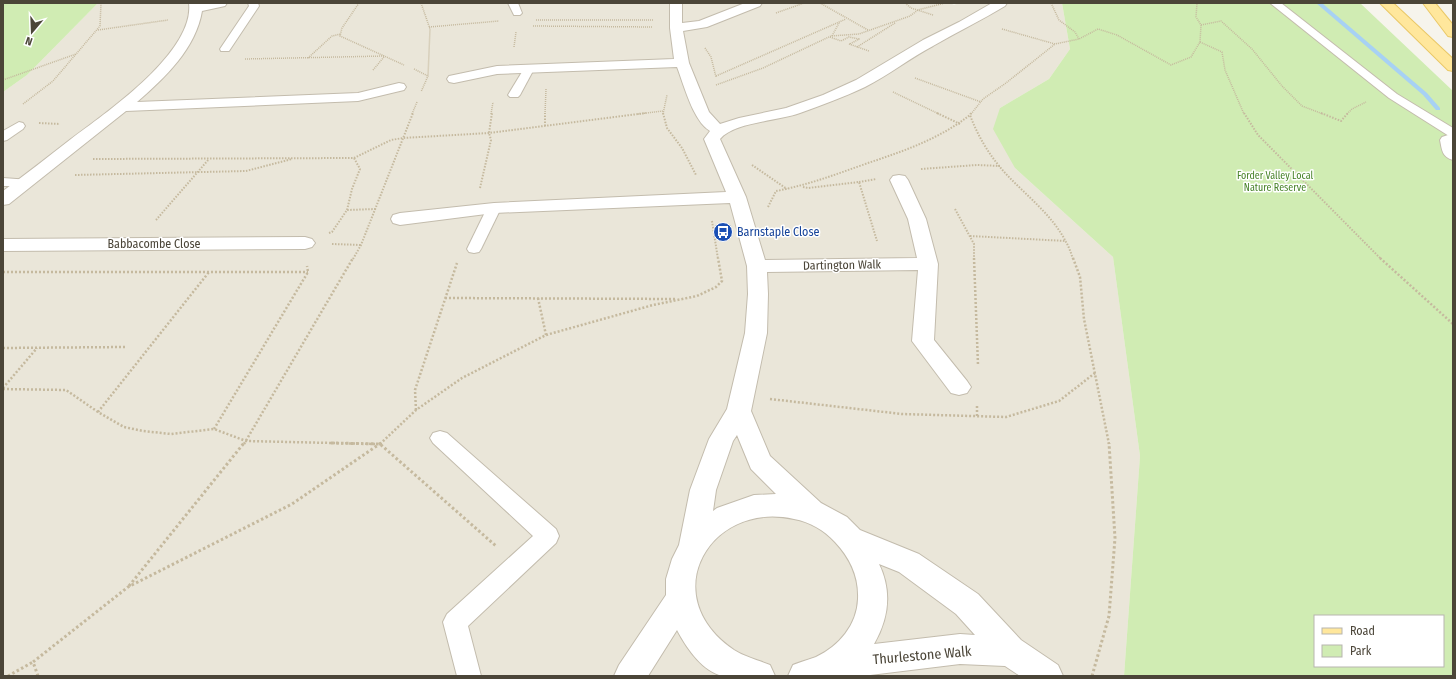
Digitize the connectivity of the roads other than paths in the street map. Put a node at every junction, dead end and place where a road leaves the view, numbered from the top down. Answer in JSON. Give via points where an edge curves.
{"nodes":[{"id":1,"x":221,"y":3,"type":"edge"},
{"id":2,"x":254,"y":3,"type":"edge"},
{"id":3,"x":513,"y":3,"type":"edge"},
{"id":4,"x":676,"y":3,"type":"edge"},
{"id":5,"x":756,"y":3,"type":"edge"},
{"id":6,"x":1002,"y":3,"type":"edge"},
{"id":7,"x":1275,"y":3,"type":"edge"},
{"id":8,"x":1386,"y":3,"type":"edge"},
{"id":9,"x":1429,"y":3,"type":"edge"},
{"id":10,"x":195,"y":9,"type":"edge"},
{"id":11,"x":517,"y":13,"type":"dead end"},
{"id":12,"x":676,"y":28,"type":"junction"},
{"id":13,"x":1453,"y":33,"type":"edge"},
{"id":14,"x":225,"y":49,"type":"dead end"},
{"id":15,"x":682,"y":64,"type":"junction"},
{"id":16,"x":1453,"y":68,"type":"edge"},
{"id":17,"x":528,"y":69,"type":"junction"},
{"id":18,"x":454,"y":79,"type":"dead end"},
{"id":19,"x":399,"y":87,"type":"dead end"},
{"id":20,"x":514,"y":95,"type":"dead end"},
{"id":21,"x":122,"y":107,"type":"junction"},
{"id":22,"x":19,"y":126,"type":"dead end"},
{"id":23,"x":719,"y":130,"type":"junction"},
{"id":24,"x":1453,"y":133,"type":"edge"},
{"id":25,"x":3,"y":137,"type":"edge"},
{"id":26,"x":1453,"y":141,"type":"edge"},
{"id":27,"x":1453,"y":155,"type":"edge"},
{"id":28,"x":30,"y":180,"type":"junction"},
{"id":29,"x":900,"y":180,"type":"dead end"},
{"id":30,"x":3,"y":182,"type":"edge"},
{"id":31,"x":737,"y":197,"type":"junction"},
{"id":32,"x":3,"y":200,"type":"edge"},
{"id":33,"x":494,"y":208,"type":"junction"},
{"id":34,"x":400,"y":219,"type":"road end"},
{"id":35,"x":305,"y":243,"type":"road end"},
{"id":36,"x":3,"y":245,"type":"edge"},
{"id":37,"x":474,"y":249,"type":"dead end"},
{"id":38,"x":928,"y":264,"type":"junction"},
{"id":39,"x":756,"y":266,"type":"junction"},
{"id":40,"x":958,"y":387,"type":"dead end"},
{"id":41,"x":740,"y":403,"type":"junction"},
{"id":42,"x":440,"y":438,"type":"dead end"},
{"id":43,"x":812,"y":511,"type":"junction"},
{"id":44,"x":851,"y":539,"type":"junction"},
{"id":45,"x":693,"y":544,"type":"junction"},
{"id":46,"x":681,"y":598,"type":"junction"},
{"id":47,"x":1010,"y":651,"type":"junction"},
{"id":48,"x":835,"y":664,"type":"junction"},
{"id":49,"x":469,"y":676,"type":"edge"},
{"id":50,"x":630,"y":676,"type":"edge"},
{"id":51,"x":759,"y":676,"type":"edge"},
{"id":52,"x":804,"y":676,"type":"edge"},
{"id":53,"x":1047,"y":676,"type":"edge"}],
"edges":[{"from":1,"to":10,"type":"street"},
{"from":2,"to":14,"type":"lane"},
{"from":3,"to":11,"type":"lane"},
{"from":4,"to":12,"type":"street"},
{"from":5,"to":12,"type":"street","via":[[702,24]]},
{"from":6,"to":23,"type":"street","via":[[862,82],[828,98],[790,112]]},
{"from":7,"to":24,"type":"lane","via":[[1393,96]]},
{"from":8,"to":16,"type":"main road"},
{"from":9,"to":13,"type":"main road"},
{"from":10,"to":21,"type":"street","via":[[193,23],[179,50],[159,73]]},
{"from":12,"to":15,"type":"street"},
{"from":15,"to":17,"type":"street"},
{"from":15,"to":23,"type":"street","via":[[702,113],[712,126]]},
{"from":17,"to":18,"type":"street","via":[[497,70]]},
{"from":17,"to":20,"type":"lane"},
{"from":19,"to":21,"type":"street","via":[[358,97]]},
{"from":21,"to":28,"type":"street"},
{"from":22,"to":25,"type":"lane"},
{"from":23,"to":31,"type":"street","via":[[712,139]]},
{"from":26,"to":27,"type":"street","via":[[1448,140]]},
{"from":28,"to":30,"type":"lane"},
{"from":28,"to":32,"type":"street"},
{"from":29,"to":38,"type":"street","via":[[917,219]]},
{"from":31,"to":33,"type":"street"},
{"from":31,"to":39,"type":"street"},
{"from":33,"to":34,"type":"street"},
{"from":33,"to":37,"type":"lane"},
{"from":35,"to":36,"type":"street","name":"Babbacombe Close"},
{"from":38,"to":39,"type":"street","name":"Dartington Walk"},
{"from":38,"to":40,"type":"street","via":[[923,341]]},
{"from":39,"to":41,"type":"street","via":[[756,332]]},
{"from":41,"to":43,"type":"street","via":[[760,462]]},
{"from":41,"to":45,"type":"street","via":[[721,439],[703,490]]},
{"from":42,"to":49,"type":"lane","via":[[548,536],[455,622]]},
{"from":43,"to":44,"type":"street","via":[[840,528]]},
{"from":43,"to":45,"type":"street","via":[[774,504],[736,510],[704,530]]},
{"from":44,"to":47,"type":"street","via":[[909,563],[967,604]]},
{"from":44,"to":48,"type":"street","via":[[862,553],[869,569],[873,603],[862,638]]},
{"from":45,"to":46,"type":"street","via":[[680,579]]},
{"from":46,"to":50,"type":"street"},
{"from":46,"to":51,"type":"street","via":[[695,636],[709,651],[727,664]]},
{"from":47,"to":48,"type":"street","name":"Thurlestone Walk","via":[[960,649]]},
{"from":47,"to":53,"type":"street"},
{"from":48,"to":52,"type":"street","via":[[815,674]]}]}
